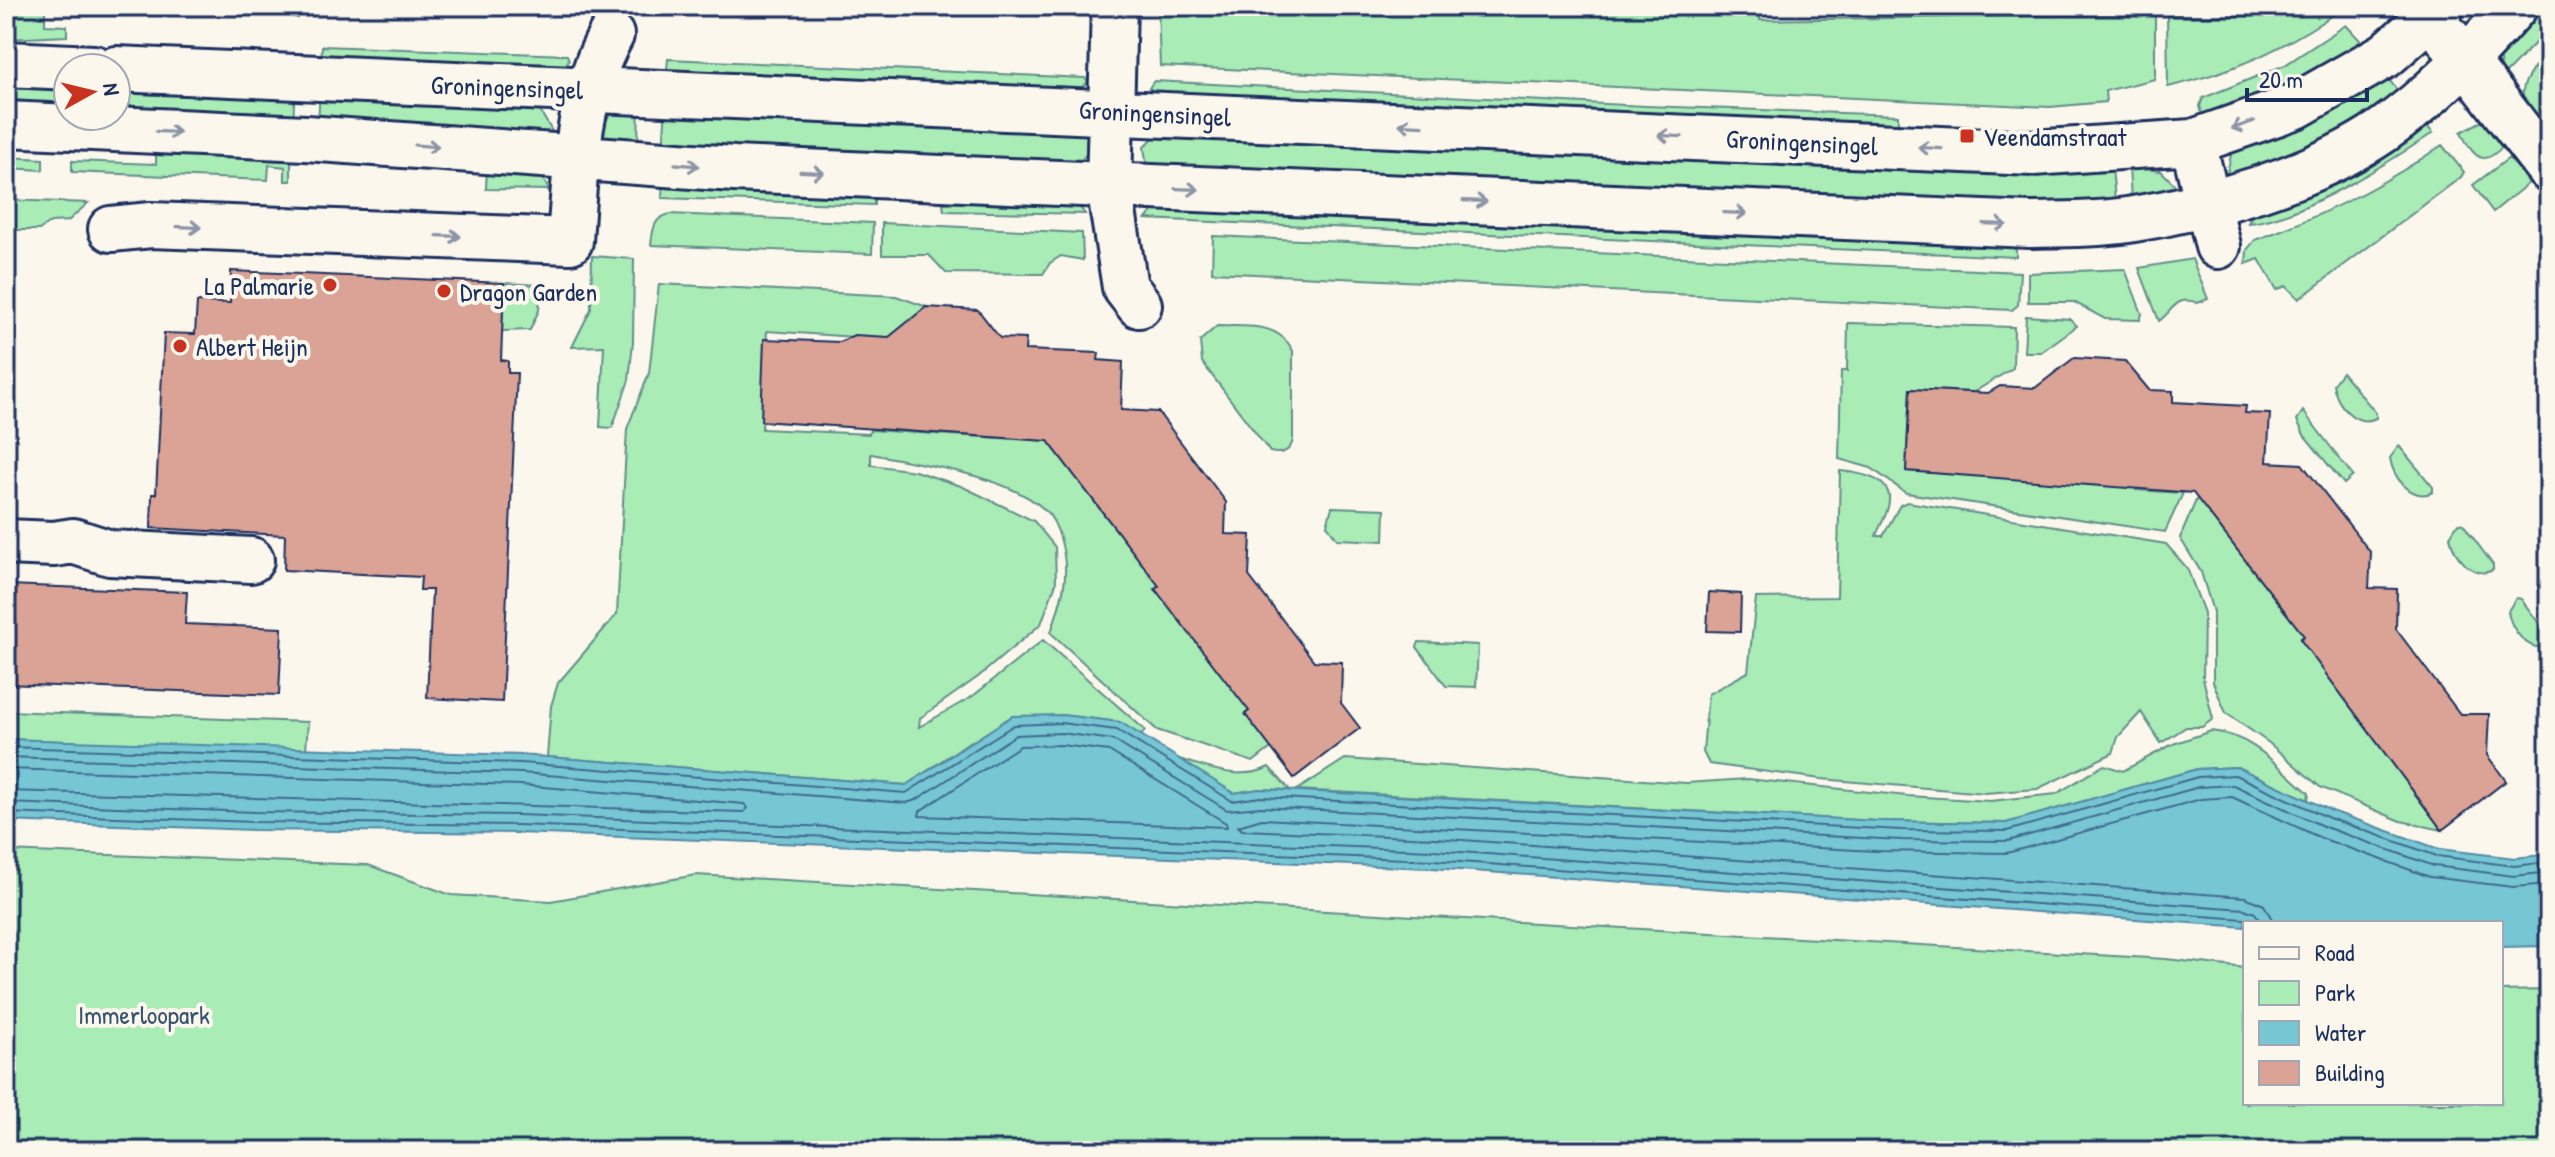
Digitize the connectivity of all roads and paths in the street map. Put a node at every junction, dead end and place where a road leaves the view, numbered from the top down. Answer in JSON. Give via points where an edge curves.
{"nodes":[{"id":1,"x":1114,"y":6,"type":"edge"},
{"id":2,"x":2515,"y":6,"type":"edge"},
{"id":3,"x":2436,"y":12,"type":"edge"},
{"id":4,"x":611,"y":35,"type":"dead end"},
{"id":5,"x":2468,"y":59,"type":"junction"},
{"id":6,"x":6,"y":64,"type":"edge"},
{"id":7,"x":52,"y":66,"type":"edge"},
{"id":8,"x":132,"y":70,"type":"edge"},
{"id":9,"x":591,"y":91,"type":"junction"},
{"id":10,"x":1113,"y":111,"type":"junction"},
{"id":11,"x":6,"y":124,"type":"edge"},
{"id":12,"x":2193,"y":142,"type":"junction"},
{"id":13,"x":575,"y":156,"type":"junction"},
{"id":14,"x":2549,"y":169,"type":"edge"},
{"id":15,"x":1109,"y":186,"type":"junction"},
{"id":16,"x":2213,"y":226,"type":"junction"},
{"id":17,"x":111,"y":229,"type":"dead end"},
{"id":18,"x":1139,"y":305,"type":"dead end"},
{"id":19,"x":6,"y":542,"type":"edge"},
{"id":20,"x":251,"y":560,"type":"dead end"}],
"edges":[{"from":1,"to":10,"type":"street"},
{"from":2,"to":5,"type":"street"},
{"from":3,"to":5,"type":"street"},
{"from":3,"to":12,"type":"street","name":"Groningensingel","one_way":true,"via":[[2386,55],[2296,106]]},
{"from":4,"to":9,"type":"street","via":[[597,61]]},
{"from":5,"to":14,"type":"street"},
{"from":5,"to":16,"type":"street","via":[[2379,133]]},
{"from":6,"to":7,"type":"street"},
{"from":8,"to":9,"type":"street","name":"Groningensingel"},
{"from":9,"to":10,"type":"street","name":"Groningensingel"},
{"from":9,"to":13,"type":"street"},
{"from":12,"to":10,"type":"street","name":"Groningensingel","one_way":true,"via":[[2033,153]]},
{"from":10,"to":15,"type":"street"},
{"from":11,"to":13,"type":"street","one_way":true},
{"from":12,"to":16,"type":"street"},
{"from":13,"to":15,"type":"street","one_way":true,"via":[[734,169]]},
{"from":17,"to":13,"type":"street","one_way":true,"via":[[151,225],[570,241]]},
{"from":15,"to":16,"type":"street","one_way":true,"via":[[2030,225],[2125,221]]},
{"from":15,"to":18,"type":"street","via":[[1125,287]]},
{"from":19,"to":20,"type":"street","via":[[73,541],[110,553]]}]}
